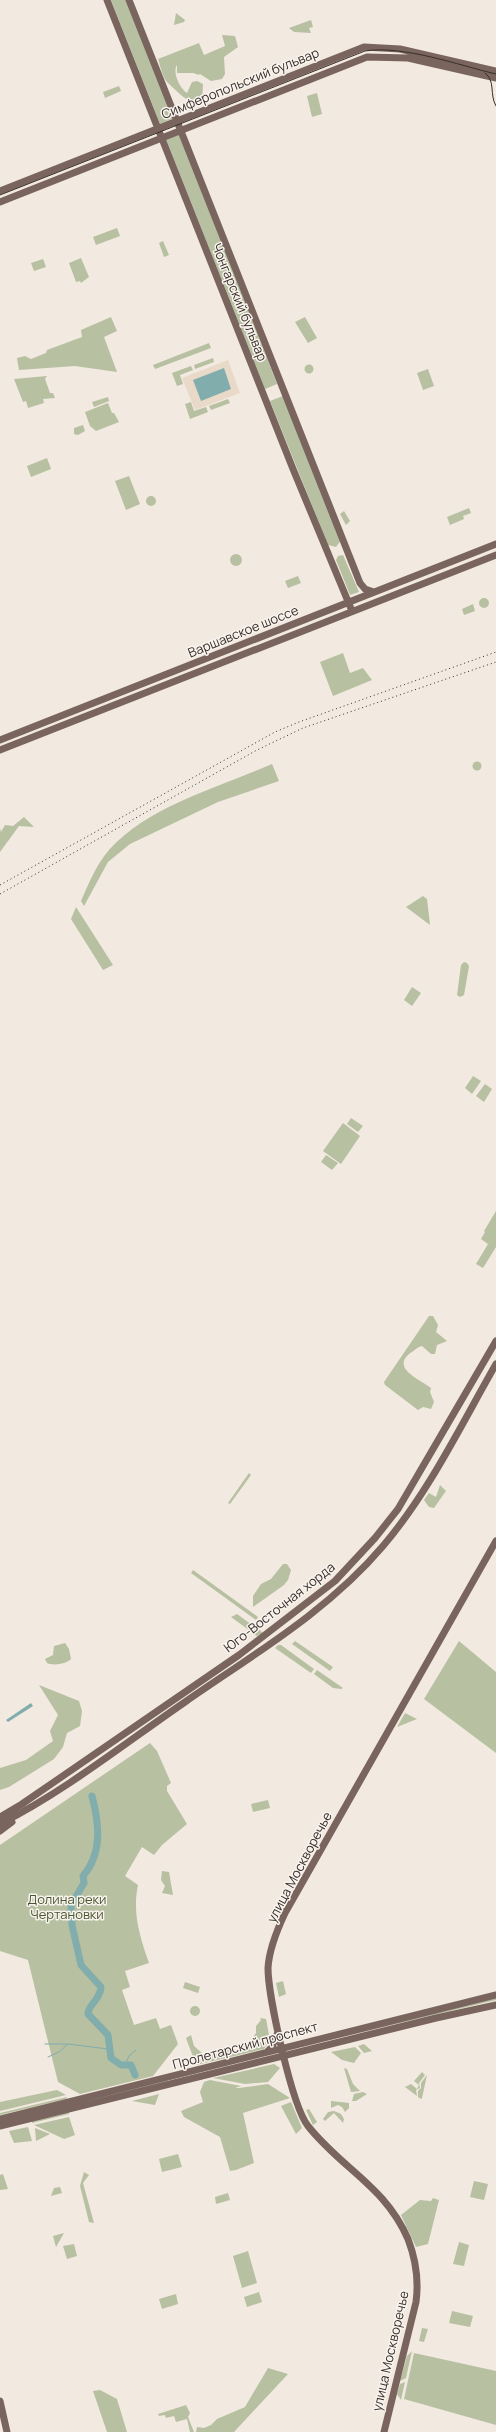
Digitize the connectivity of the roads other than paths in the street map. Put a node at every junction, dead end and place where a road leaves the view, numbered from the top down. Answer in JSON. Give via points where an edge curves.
{"nodes":[{"id":1,"x":107,"y":0,"type":"edge"},
{"id":2,"x":129,"y":0,"type":"edge"},
{"id":3,"x":496,"y":71,"type":"edge"},
{"id":4,"x":496,"y":78,"type":"edge"},
{"id":5,"x":176,"y":121,"type":"junction"},
{"id":6,"x":158,"y":128,"type":"junction"},
{"id":7,"x":180,"y":130,"type":"junction"},
{"id":8,"x":161,"y":137,"type":"junction"},
{"id":9,"x":0,"y":191,"type":"edge"},
{"id":10,"x":0,"y":202,"type":"edge"},
{"id":11,"x":496,"y":544,"type":"edge"},
{"id":12,"x":496,"y":555,"type":"edge"},
{"id":13,"x":374,"y":592,"type":"junction"},
{"id":14,"x":348,"y":602,"type":"junction"},
{"id":15,"x":352,"y":611,"type":"junction"},
{"id":16,"x":0,"y":740,"type":"edge"},
{"id":17,"x":0,"y":750,"type":"edge"},
{"id":18,"x":496,"y":1341,"type":"edge"},
{"id":19,"x":496,"y":1364,"type":"edge"},
{"id":20,"x":496,"y":1541,"type":"edge"},
{"id":21,"x":26,"y":1811,"type":"junction"},
{"id":22,"x":0,"y":1817,"type":"edge"},
{"id":23,"x":0,"y":1824,"type":"edge"},
{"id":24,"x":0,"y":1832,"type":"edge"},
{"id":25,"x":496,"y":1995,"type":"edge"},
{"id":26,"x":496,"y":2005,"type":"edge"},
{"id":27,"x":278,"y":2032,"type":"junction"},
{"id":28,"x":300,"y":2043,"type":"junction"},
{"id":29,"x":282,"y":2048,"type":"junction"},
{"id":30,"x":302,"y":2051,"type":"junction"},
{"id":31,"x":268,"y":2056,"type":"junction"},
{"id":32,"x":284,"y":2056,"type":"junction"},
{"id":33,"x":288,"y":2070,"type":"junction"},
{"id":34,"x":0,"y":2119,"type":"edge"},
{"id":35,"x":0,"y":2126,"type":"edge"},
{"id":36,"x":0,"y":2401,"type":"edge"},
{"id":37,"x":7,"y":2432,"type":"edge"},
{"id":38,"x":384,"y":2432,"type":"edge"}],
"edges":[{"from":1,"to":6,"type":"main road","name":"Чонгарский бульвар"},
{"from":2,"to":5,"type":"main road","name":"Чонгарский бульвар"},
{"from":3,"to":5,"type":"main road","name":"Симферопольский бульвар","via":[[400,49],[364,47]]},
{"from":4,"to":7,"type":"main road","name":"Симферопольский бульвар","via":[[408,58],[367,56]]},
{"from":5,"to":6,"type":"main road","name":"Симферопольский бульвар"},
{"from":5,"to":7,"type":"main road","name":"Чонгарский бульвар"},
{"from":6,"to":8,"type":"main road","name":"Чонгарский бульвар"},
{"from":6,"to":9,"type":"main road","name":"Симферопольский бульвар"},
{"from":7,"to":8,"type":"main road","name":"Симферопольский бульвар"},
{"from":7,"to":13,"type":"main road","name":"Чонгарский бульвар","via":[[360,583],[365,589]]},
{"from":8,"to":10,"type":"main road","name":"Симферопольский бульвар"},
{"from":8,"to":14,"type":"main road","name":"Чонгарский бульвар"},
{"from":11,"to":13,"type":"main road","name":"Варшавское шоссе"},
{"from":12,"to":15,"type":"main road","name":"Варшавское шоссе"},
{"from":13,"to":14,"type":"main road","name":"Варшавское шоссе"},
{"from":14,"to":15,"type":"main road","name":"Чонгарский бульвар"},
{"from":14,"to":16,"type":"main road","name":"Варшавское шоссе"},
{"from":15,"to":17,"type":"main road","name":"Варшавское шоссе"},
{"from":18,"to":22,"type":"main road","name":"Юго-Восточная хорда","via":[[398,1509],[335,1581],[239,1655]]},
{"from":19,"to":21,"type":"main road","name":"Юго-Восточная хорда","via":[[406,1516],[383,1546],[339,1592],[290,1630]]},
{"from":20,"to":27,"type":"main road","name":"улица Москворечье","via":[[284,1916],[268,1966],[271,2004]]},
{"from":21,"to":23,"type":"main road","name":"Юго-Восточная хорда"},
{"from":21,"to":24,"type":"main road"},
{"from":25,"to":28,"type":"main road","name":"Пролетарский проспект"},
{"from":26,"to":30,"type":"main road","name":"Пролетарский проспект"},
{"from":27,"to":28,"type":"main road","via":[[289,2042]]},
{"from":27,"to":29,"type":"main road","name":"улица Москворечье"},
{"from":27,"to":31,"type":"main road"},
{"from":28,"to":29,"type":"main road","name":"Пролетарский проспект"},
{"from":29,"to":31,"type":"main road","name":"Пролетарский проспект"},
{"from":29,"to":32,"type":"main road","name":"улица Москворечье"},
{"from":30,"to":32,"type":"main road","name":"Пролетарский проспект"},
{"from":30,"to":33,"type":"main road","via":[[291,2059]]},
{"from":31,"to":32,"type":"main road","name":"Пролетарский проспект"},
{"from":31,"to":33,"type":"main road"},
{"from":31,"to":34,"type":"main road","name":"Пролетарский проспект"},
{"from":31,"to":35,"type":"main road","name":"Пролетарский проспект"},
{"from":32,"to":33,"type":"main road","name":"улица Москворечье"},
{"from":33,"to":38,"type":"main road","name":"улица Москворечье","via":[[307,2126],[388,2204],[400,2222],[414,2260],[418,2280],[416,2302]]},
{"from":36,"to":37,"type":"main road"}]}
